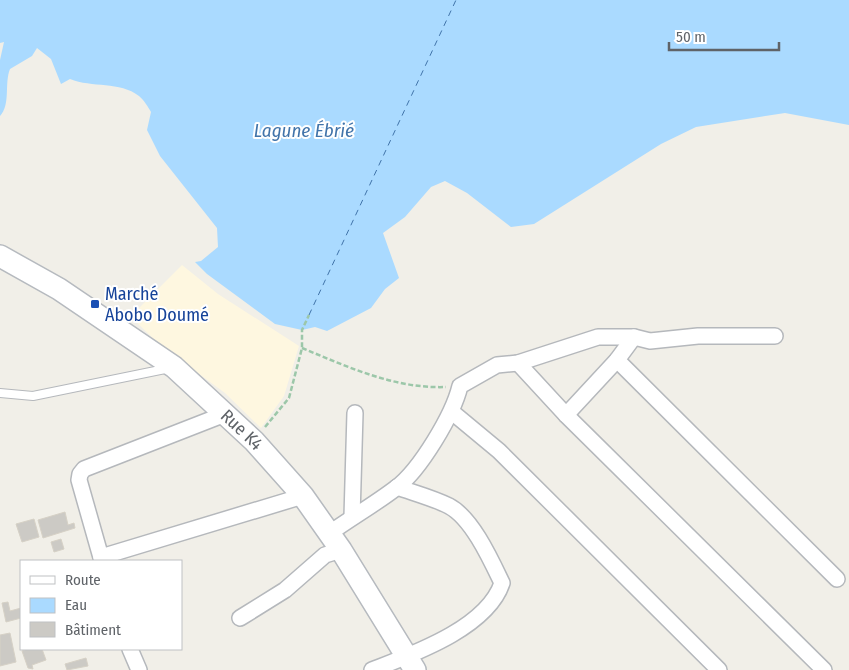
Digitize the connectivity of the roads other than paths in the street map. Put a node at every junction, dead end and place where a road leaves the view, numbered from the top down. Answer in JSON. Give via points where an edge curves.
{"nodes":[{"id":1,"x":0,"y":256,"type":"edge"},
{"id":2,"x":775,"y":336,"type":"dead end"},
{"id":3,"x":634,"y":337,"type":"junction"},
{"id":4,"x":617,"y":360,"type":"junction"},
{"id":5,"x":518,"y":363,"type":"junction"},
{"id":6,"x":174,"y":367,"type":"junction"},
{"id":7,"x":0,"y":393,"type":"edge"},
{"id":8,"x":452,"y":412,"type":"junction"},
{"id":9,"x":225,"y":414,"type":"junction"},
{"id":10,"x":355,"y":414,"type":"dead end"},
{"id":11,"x":566,"y":415,"type":"junction"},
{"id":12,"x":397,"y":487,"type":"junction"},
{"id":13,"x":303,"y":496,"type":"junction"},
{"id":14,"x":352,"y":517,"type":"junction"},
{"id":15,"x":336,"y":542,"type":"junction"},
{"id":16,"x":101,"y":559,"type":"edge"},
{"id":17,"x":837,"y":579,"type":"dead end"},
{"id":18,"x":240,"y":618,"type":"dead end"},
{"id":19,"x":130,"y":650,"type":"edge"},
{"id":20,"x":412,"y":663,"type":"edge"},
{"id":21,"x":139,"y":670,"type":"edge"},
{"id":22,"x":372,"y":670,"type":"edge"},
{"id":23,"x":719,"y":670,"type":"edge"},
{"id":24,"x":824,"y":670,"type":"edge"}],
"edges":[{"from":1,"to":6,"type":"street","name":"Rue K4","via":[[59,289]]},
{"from":2,"to":3,"type":"street","via":[[698,336],[650,341]]},
{"from":3,"to":4,"type":"street"},
{"from":3,"to":5,"type":"street","via":[[598,337]]},
{"from":4,"to":11,"type":"street"},
{"from":4,"to":17,"type":"street"},
{"from":5,"to":8,"type":"street","via":[[497,365],[460,386]]},
{"from":5,"to":11,"type":"street"},
{"from":6,"to":7,"type":"lane","via":[[33,396]]},
{"from":6,"to":9,"type":"street","name":"Rue K4"},
{"from":8,"to":12,"type":"street","via":[[418,463]]},
{"from":8,"to":23,"type":"street","via":[[499,451]]},
{"from":9,"to":13,"type":"street","name":"Rue K4"},
{"from":9,"to":16,"type":"street","via":[[84,469],[79,480]]},
{"from":10,"to":14,"type":"street"},
{"from":11,"to":24,"type":"street"},
{"from":12,"to":14,"type":"street"},
{"from":12,"to":20,"type":"street","via":[[449,506],[458,513],[468,524],[502,583],[499,594],[462,631]]},
{"from":13,"to":15,"type":"street","name":"Rue K4"},
{"from":13,"to":16,"type":"street"},
{"from":14,"to":15,"type":"street"},
{"from":15,"to":18,"type":"street","via":[[285,590]]},
{"from":15,"to":20,"type":"street","name":"Rue K4"},
{"from":19,"to":21,"type":"street"},
{"from":20,"to":22,"type":"street"}]}
